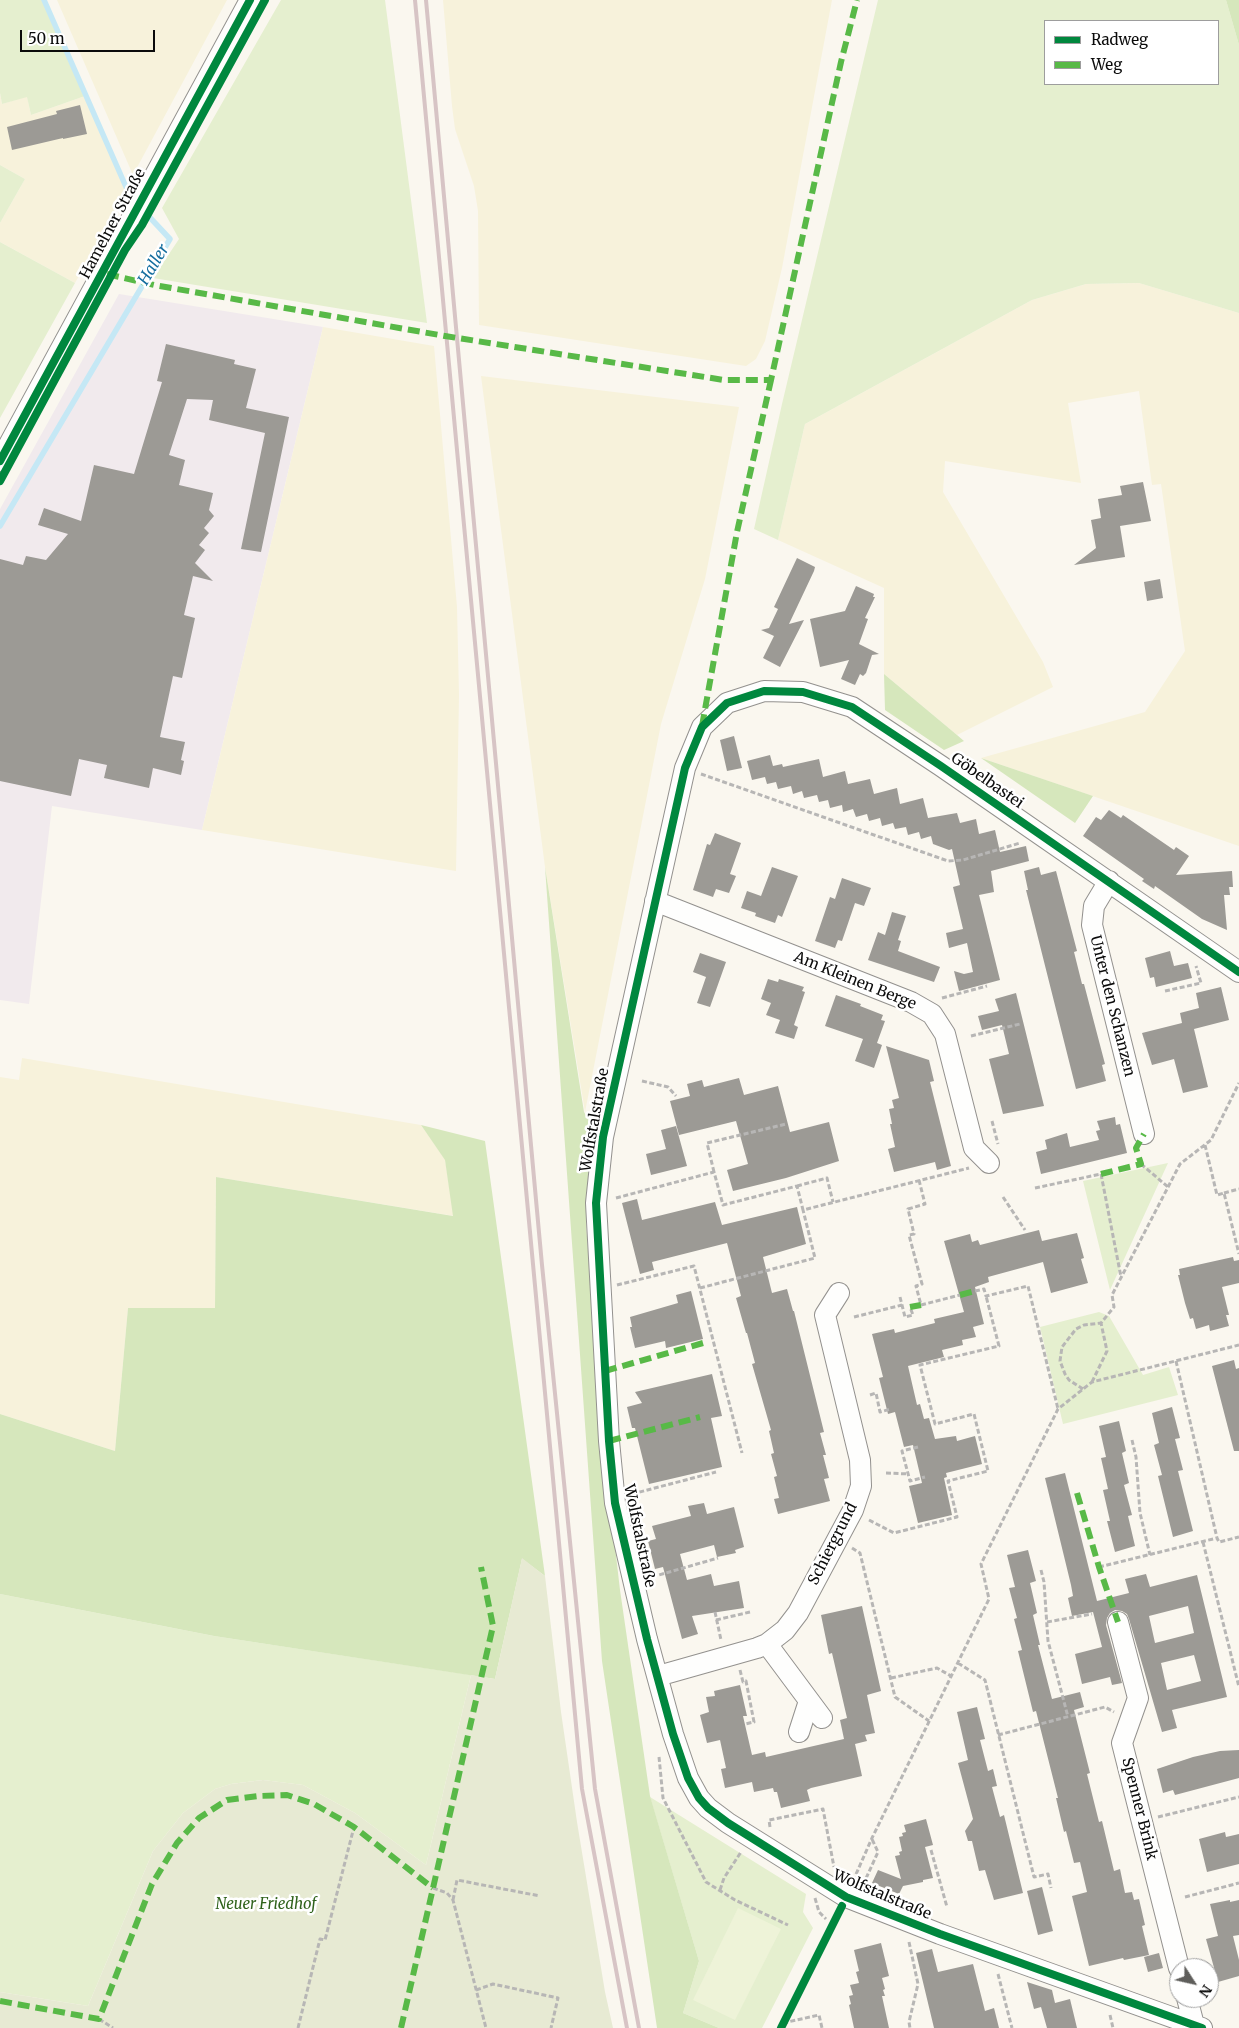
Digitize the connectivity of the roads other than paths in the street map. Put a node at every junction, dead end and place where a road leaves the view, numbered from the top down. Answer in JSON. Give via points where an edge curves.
{"nodes":[{"id":1,"x":250,"y":0,"type":"edge"},
{"id":2,"x":0,"y":461,"type":"edge"},
{"id":3,"x":702,"y":727,"type":"joint"},
{"id":4,"x":1109,"y":881,"type":"junction"},
{"id":5,"x":655,"y":901,"type":"junction"},
{"id":6,"x":1239,"y":972,"type":"edge"},
{"id":7,"x":1144,"y":1134,"type":"dead end"},
{"id":8,"x":989,"y":1163,"type":"road end"},
{"id":9,"x":839,"y":1294,"type":"dead end"},
{"id":10,"x":1118,"y":1622,"type":"dead end"},
{"id":11,"x":767,"y":1644,"type":"junction"},
{"id":12,"x":658,"y":1676,"type":"junction"},
{"id":13,"x":809,"y":1701,"type":"junction"},
{"id":14,"x":822,"y":1718,"type":"dead end"},
{"id":15,"x":799,"y":1732,"type":"dead end"},
{"id":16,"x":1176,"y":1958,"type":"edge"},
{"id":17,"x":1191,"y":2008,"type":"edge"},
{"id":18,"x":1198,"y":2026,"type":"edge"}],
"edges":[{"from":1,"to":2,"type":"street","name":"Hamelner Straße"},
{"from":3,"to":4,"type":"street","name":"Göbelbastei","via":[[727,703],[764,691],[803,692],[852,707]]},
{"from":3,"to":5,"type":"street","name":"Wolfstalstraße","via":[[685,768]]},
{"from":4,"to":6,"type":"street","name":"Göbelbastei"},
{"from":4,"to":7,"type":"street","name":"Unter den Schanzen","via":[[1094,906],[1092,925]]},
{"from":5,"to":8,"type":"street","name":"Am Kleinen Berge","via":[[911,1002],[932,1014],[945,1034],[974,1148]]},
{"from":5,"to":12,"type":"street","name":"Wolfstalstraße","via":[[603,1137],[596,1203],[609,1442],[616,1503]]},
{"from":9,"to":11,"type":"street","name":"Schiergrund","via":[[825,1315],[860,1460],[862,1486],[853,1510],[798,1614],[786,1630]]},
{"from":10,"to":16,"type":"street","name":"Spenner Brink","via":[[1138,1698],[1122,1743]]},
{"from":11,"to":12,"type":"street","name":"Schiergrund"},
{"from":11,"to":13,"type":"street"},
{"from":12,"to":18,"type":"street","name":"Wolfstalstraße","via":[[688,1778],[699,1798],[728,1823],[846,1897]]},
{"from":13,"to":14,"type":"street"},
{"from":13,"to":15,"type":"street"},
{"from":17,"to":18,"type":"street"}]}
